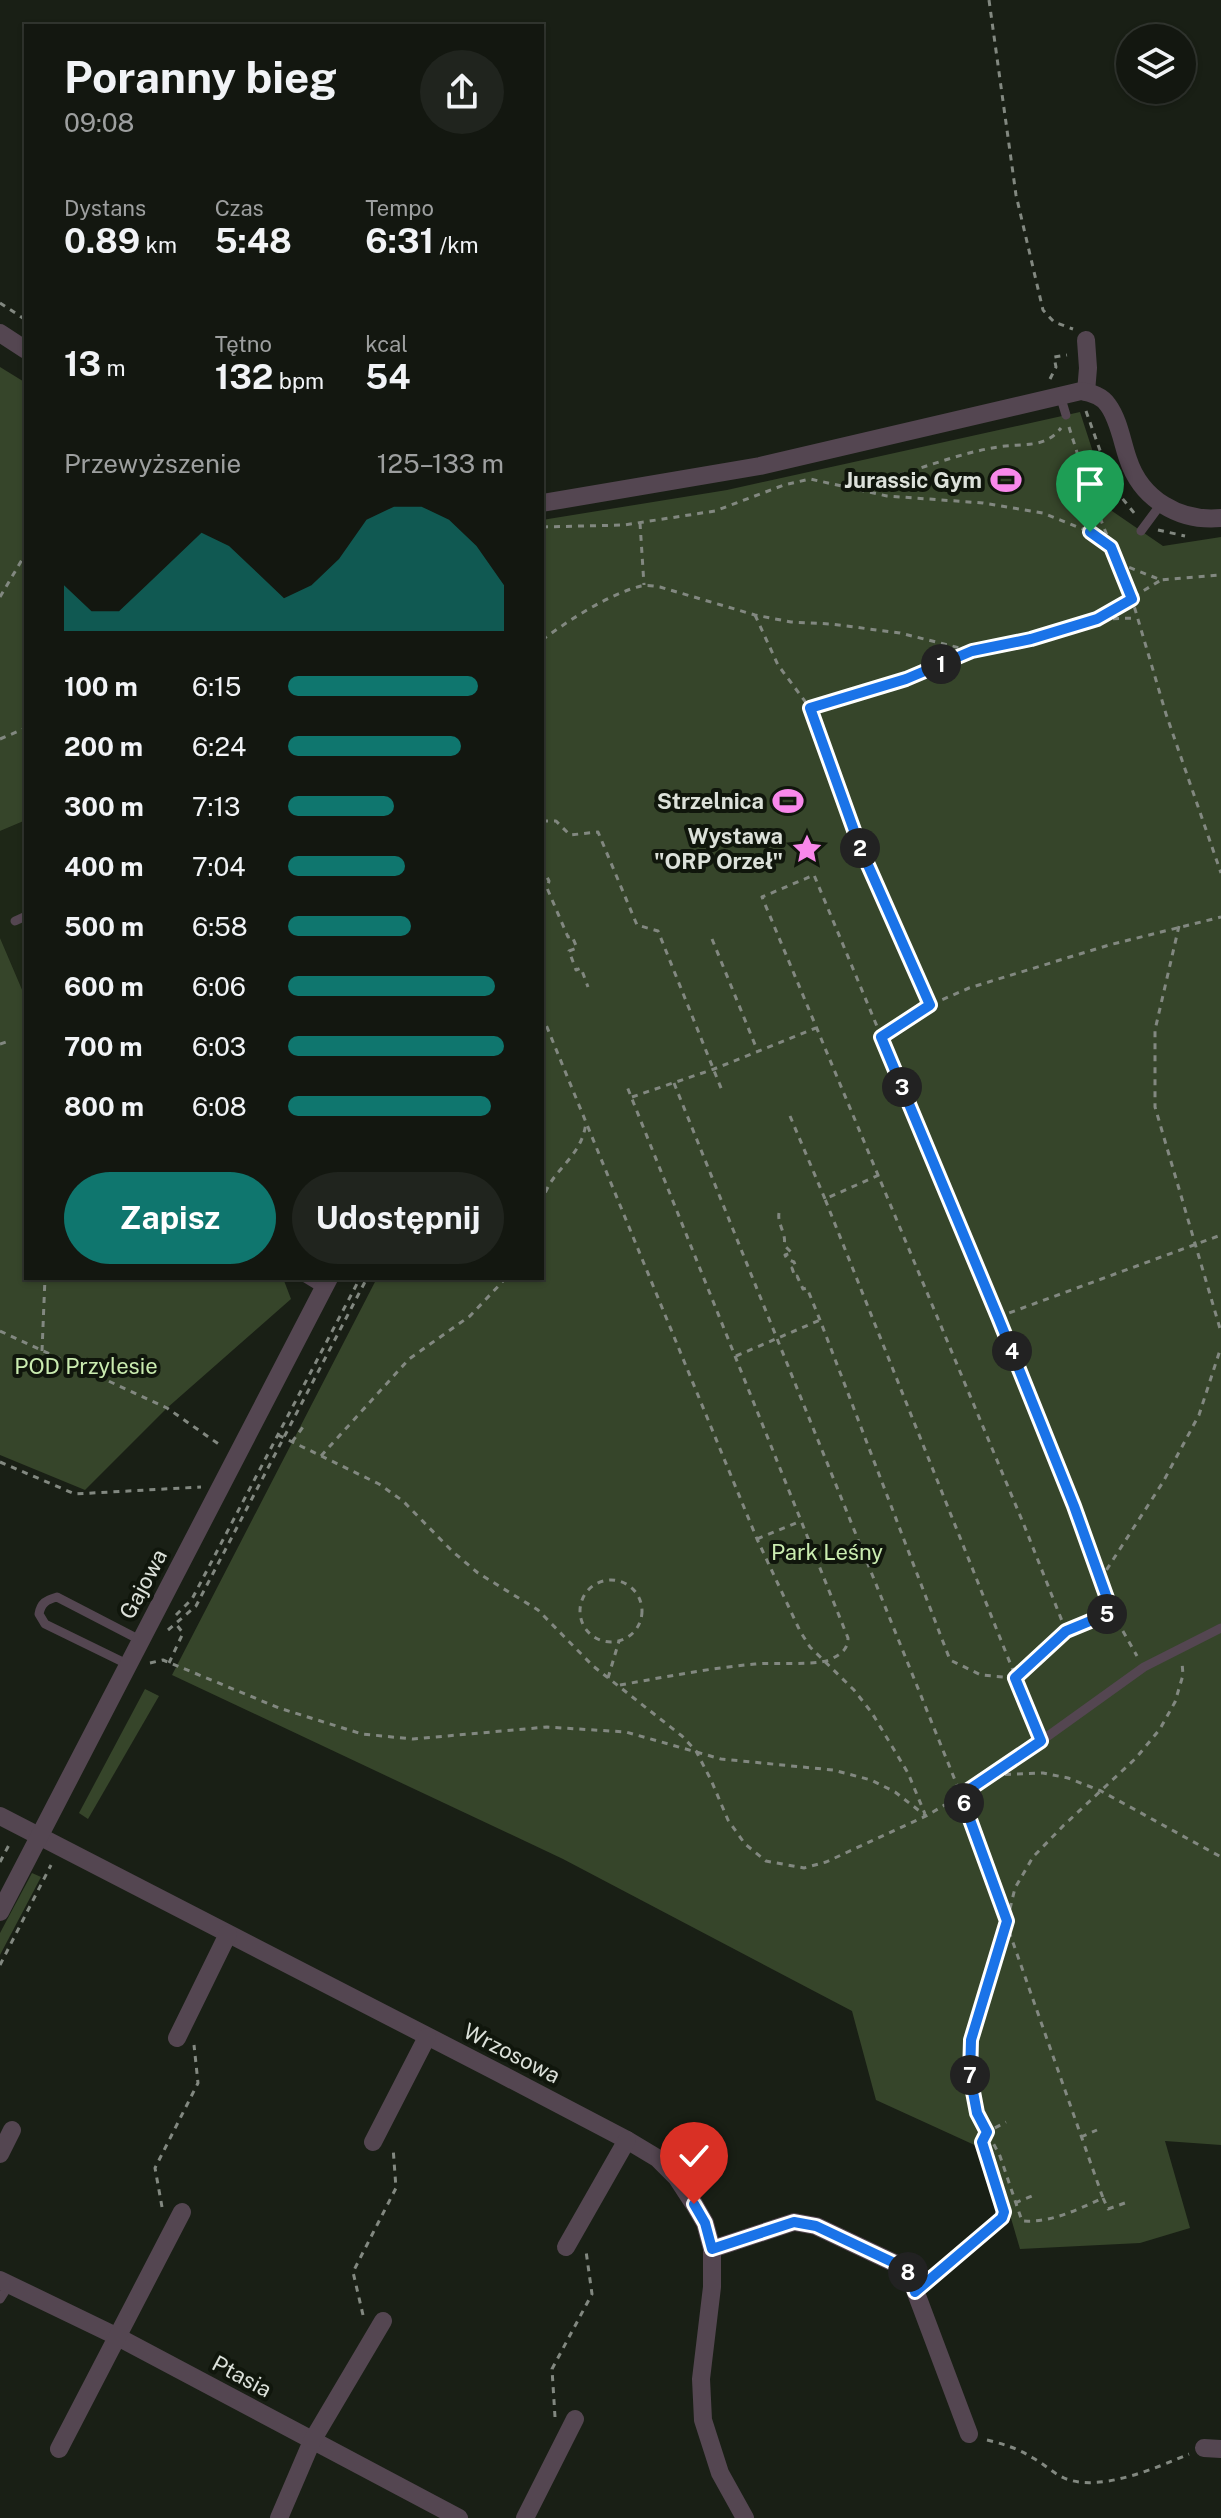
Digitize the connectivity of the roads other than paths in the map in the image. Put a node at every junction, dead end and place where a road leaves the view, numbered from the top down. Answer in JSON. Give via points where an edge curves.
{"nodes":[{"id":1,"x":0,"y":333,"type":"edge"},
{"id":2,"x":1086,"y":340,"type":"road end"},
{"id":3,"x":24,"y":349,"type":"edge"},
{"id":4,"x":1086,"y":392,"type":"junction"},
{"id":5,"x":544,"y":503,"type":"edge"},
{"id":6,"x":1161,"y":504,"type":"junction"},
{"id":7,"x":1221,"y":518,"type":"edge"},
{"id":8,"x":1144,"y":527,"type":"road end"},
{"id":9,"x":24,"y":917,"type":"edge"},
{"id":10,"x":15,"y":921,"type":"dead end"},
{"id":11,"x":326,"y":1284,"type":"edge"},
{"id":12,"x":1221,"y":1628,"type":"edge"},
{"id":13,"x":140,"y":1640,"type":"junction"},
{"id":14,"x":134,"y":1664,"type":"junction"},
{"id":15,"x":1041,"y":1741,"type":"road end"},
{"id":16,"x":0,"y":1816,"type":"edge"},
{"id":17,"x":39,"y":1836,"type":"junction"},
{"id":18,"x":0,"y":1912,"type":"edge"},
{"id":19,"x":228,"y":1934,"type":"junction"},
{"id":20,"x":427,"y":2037,"type":"junction"},
{"id":21,"x":177,"y":2038,"type":"dead end"},
{"id":22,"x":12,"y":2130,"type":"dead end"},
{"id":23,"x":627,"y":2140,"type":"junction"},
{"id":24,"x":373,"y":2142,"type":"dead end"},
{"id":25,"x":0,"y":2154,"type":"edge"},
{"id":26,"x":182,"y":2212,"type":"dead end"},
{"id":27,"x":566,"y":2247,"type":"dead end"},
{"id":28,"x":712,"y":2249,"type":"junction"},
{"id":29,"x":3,"y":2288,"type":"edge"},
{"id":30,"x":383,"y":2321,"type":"dead end"},
{"id":31,"x":116,"y":2336,"type":"junction"},
{"id":32,"x":575,"y":2419,"type":"dead end"},
{"id":33,"x":969,"y":2434,"type":"road end"},
{"id":34,"x":312,"y":2441,"type":"junction"},
{"id":35,"x":59,"y":2449,"type":"dead end"},
{"id":36,"x":279,"y":2518,"type":"edge"},
{"id":37,"x":459,"y":2518,"type":"edge"},
{"id":38,"x":525,"y":2518,"type":"edge"},
{"id":39,"x":745,"y":2518,"type":"edge"}],
"edges":[{"from":1,"to":3,"type":"street"},
{"from":2,"to":4,"type":"street"},
{"from":4,"to":5,"type":"street","via":[[1064,407],[972,418],[760,466]]},
{"from":4,"to":6,"type":"street","via":[[1111,408],[1136,477]]},
{"from":6,"to":7,"type":"street","via":[[1193,518]]},
{"from":6,"to":8,"type":"lane"},
{"from":9,"to":10,"type":"lane"},
{"from":11,"to":13,"type":"street","name":"Gajowa"},
{"from":12,"to":15,"type":"lane","via":[[1144,1667]]},
{"from":13,"to":14,"type":"street","name":"Gajowa"},
{"from":13,"to":14,"type":"lane","via":[[57,1597],[40,1607],[45,1624]]},
{"from":14,"to":17,"type":"street","name":"Gajowa"},
{"from":16,"to":17,"type":"street","name":"Wrzosowa"},
{"from":17,"to":18,"type":"street","name":"Gajowa"},
{"from":17,"to":19,"type":"street","name":"Wrzosowa"},
{"from":19,"to":20,"type":"street","name":"Wrzosowa"},
{"from":19,"to":21,"type":"street"},
{"from":20,"to":23,"type":"street","name":"Wrzosowa"},
{"from":20,"to":24,"type":"street"},
{"from":22,"to":25,"type":"street"},
{"from":23,"to":27,"type":"street"},
{"from":23,"to":28,"type":"street","name":"Wrzosowa","via":[[677,2178],[705,2223]]},
{"from":26,"to":31,"type":"street"},
{"from":28,"to":33,"type":"street","via":[[794,2222],[816,2226],[907,2269]]},
{"from":28,"to":39,"type":"street","name":"Wrzosowa","via":[[701,2379],[703,2420],[720,2473]]},
{"from":29,"to":31,"type":"street","name":"Ptasia"},
{"from":30,"to":34,"type":"street"},
{"from":31,"to":34,"type":"street","name":"Ptasia"},
{"from":31,"to":35,"type":"street"},
{"from":32,"to":38,"type":"street"},
{"from":34,"to":36,"type":"street"},
{"from":34,"to":37,"type":"street","name":"Ptasia"}]}
